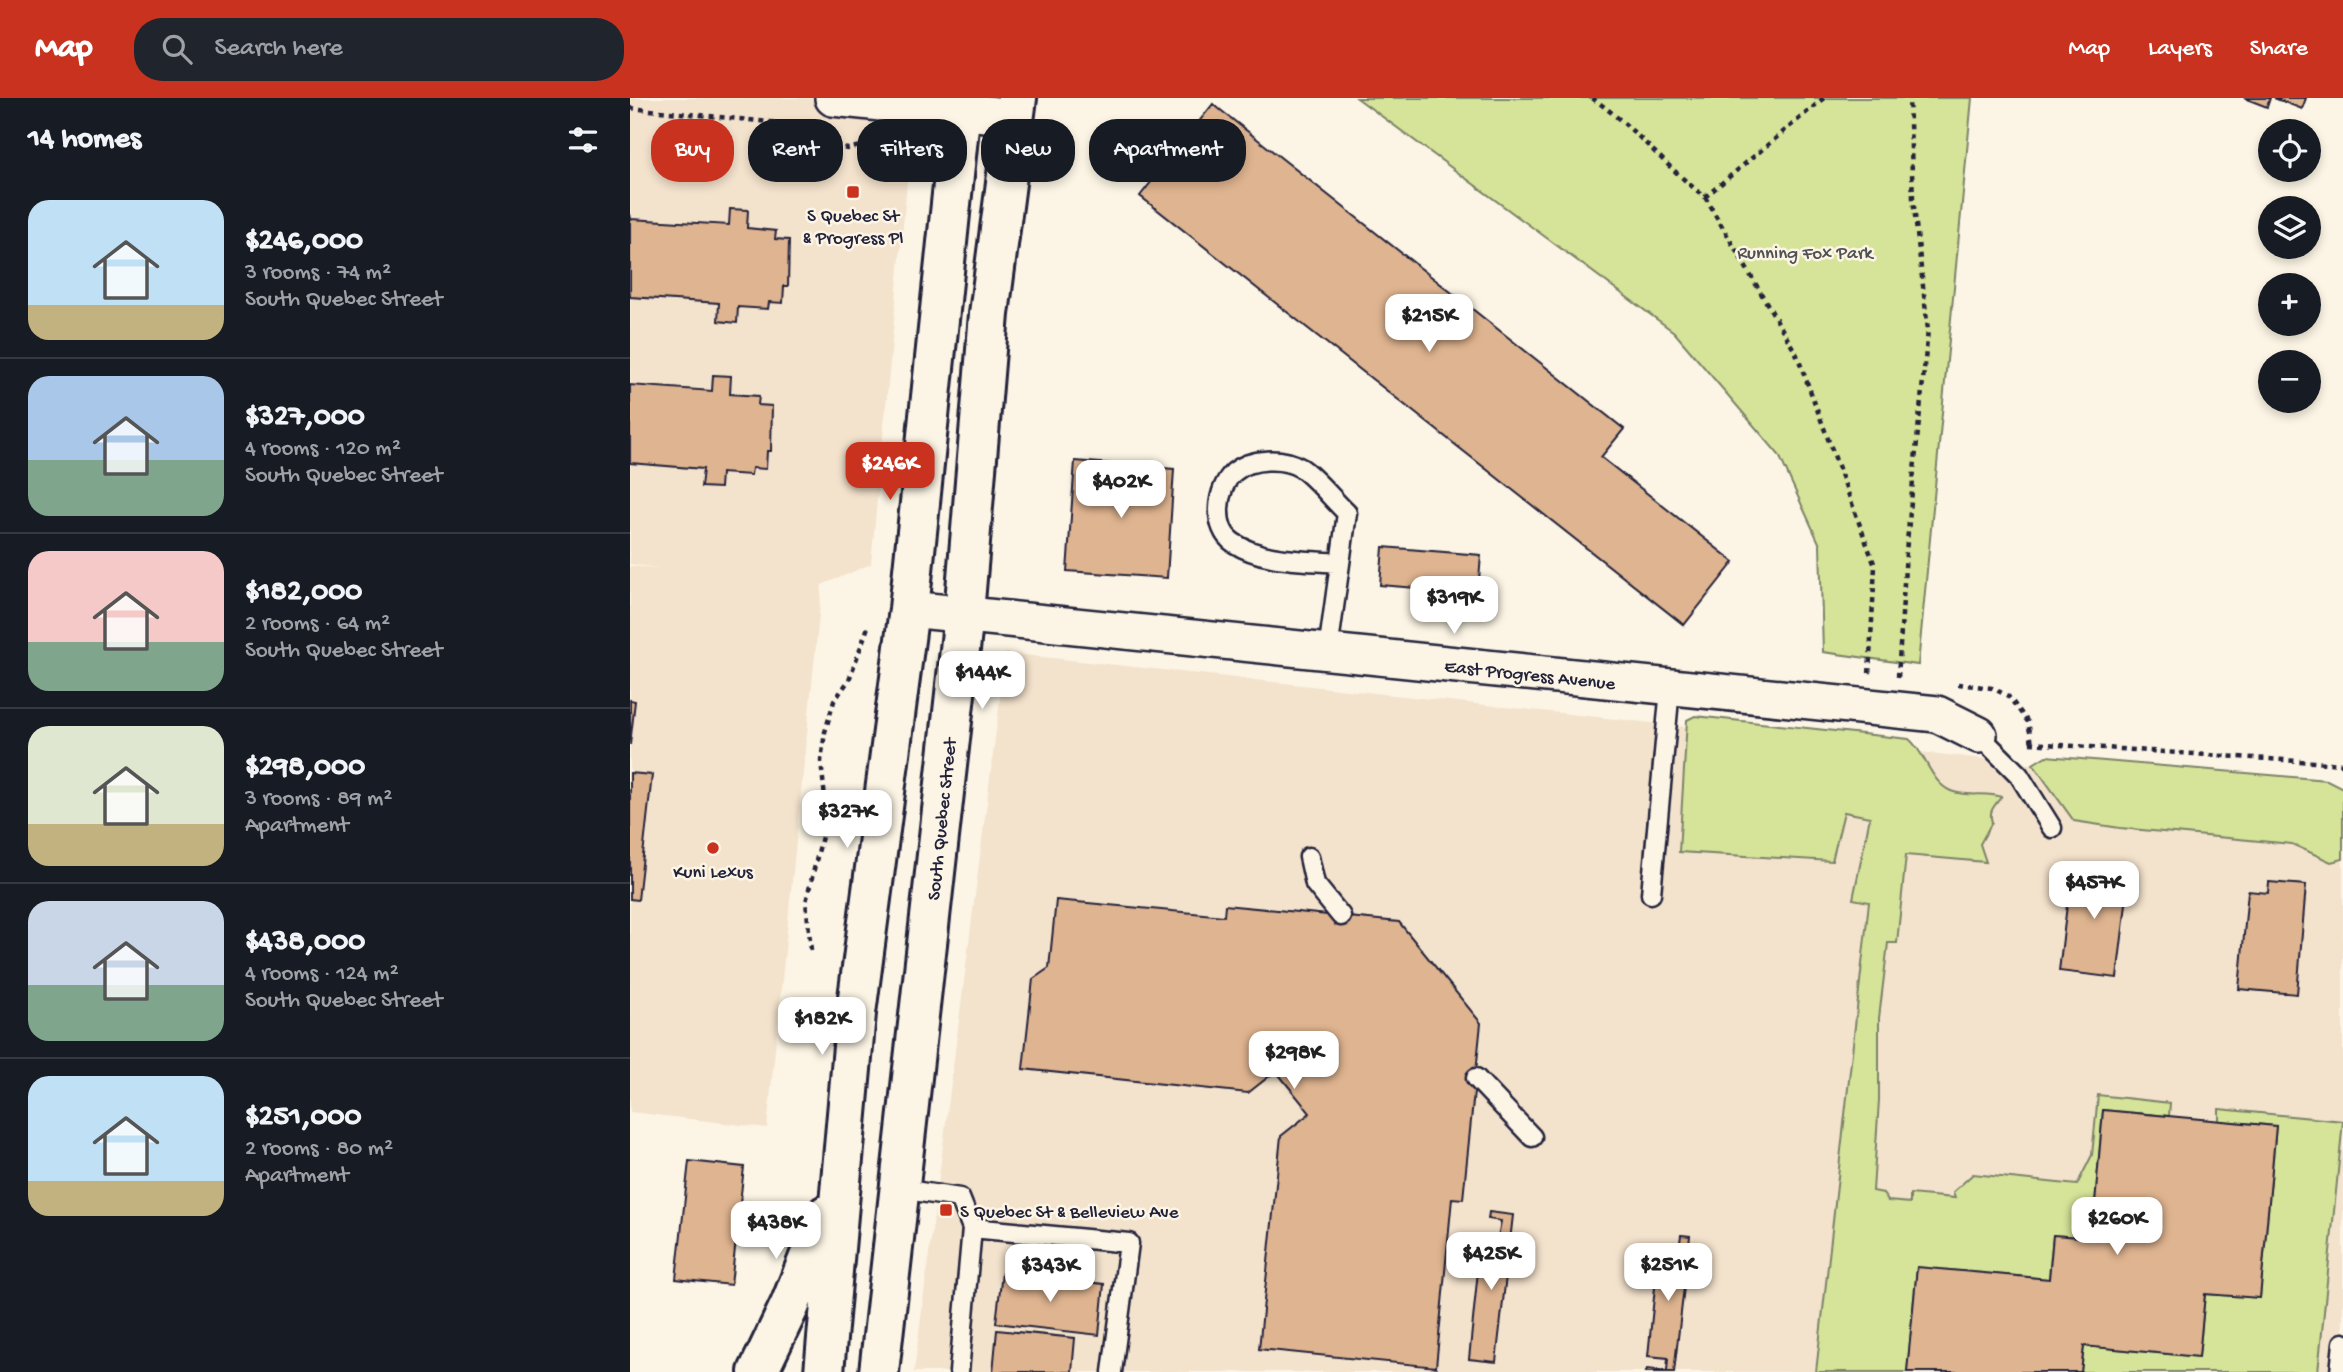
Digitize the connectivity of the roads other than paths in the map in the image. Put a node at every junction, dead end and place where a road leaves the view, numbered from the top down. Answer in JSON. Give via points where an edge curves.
{"nodes":[{"id":1,"x":833,"y":98,"type":"edge"},
{"id":2,"x":961,"y":105,"type":"edge"},
{"id":3,"x":1016,"y":107,"type":"edge"},
{"id":4,"x":1339,"y":563,"type":"junction"},
{"id":5,"x":891,"y":611,"type":"junction"},
{"id":6,"x":964,"y":614,"type":"junction"},
{"id":7,"x":1328,"y":651,"type":"junction"},
{"id":8,"x":1670,"y":688,"type":"junction"},
{"id":9,"x":1979,"y":735,"type":"joint"},
{"id":10,"x":2052,"y":828,"type":"dead end"},
{"id":11,"x":1308,"y":857,"type":"dead end"},
{"id":12,"x":1651,"y":894,"type":"dead end"},
{"id":13,"x":1341,"y":916,"type":"dead end"},
{"id":14,"x":1476,"y":1079,"type":"dead end"},
{"id":15,"x":1532,"y":1137,"type":"dead end"},
{"id":16,"x":843,"y":1171,"type":"junction"},
{"id":17,"x":900,"y":1189,"type":"junction"},
{"id":18,"x":972,"y":1228,"type":"junction"},
{"id":19,"x":2343,"y":1343,"type":"edge"},
{"id":20,"x":758,"y":1372,"type":"edge"},
{"id":21,"x":824,"y":1372,"type":"edge"},
{"id":22,"x":879,"y":1372,"type":"edge"},
{"id":23,"x":959,"y":1372,"type":"edge"},
{"id":24,"x":1112,"y":1372,"type":"edge"},
{"id":25,"x":2340,"y":1372,"type":"edge"}],
"edges":[{"from":1,"to":2,"type":"street"},
{"from":2,"to":3,"type":"street"},
{"from":2,"to":5,"type":"main road"},
{"from":3,"to":6,"type":"main road","name":"South Quebec Street","via":[[989,314]]},
{"from":4,"to":4,"type":"lane","via":[[1258,554],[1231,542],[1221,526],[1218,508],[1223,488],[1234,472],[1276,460],[1300,468],[1347,513]]},
{"from":4,"to":7,"type":"lane"},
{"from":5,"to":6,"type":"street","name":"East Progress Avenue"},
{"from":5,"to":16,"type":"main road"},
{"from":6,"to":7,"type":"street","name":"East Progress Avenue"},
{"from":6,"to":17,"type":"main road","name":"South Quebec Street"},
{"from":7,"to":8,"type":"street","name":"East Progress Avenue"},
{"from":8,"to":9,"type":"street","name":"East Progress Avenue","via":[[1869,691],[1937,714]]},
{"from":8,"to":12,"type":"lane"},
{"from":9,"to":10,"type":"lane","via":[[2019,775]]},
{"from":11,"to":13,"type":"lane","via":[[1315,884]]},
{"from":14,"to":15,"type":"lane"},
{"from":16,"to":20,"type":"main road"},
{"from":16,"to":21,"type":"main road"},
{"from":17,"to":18,"type":"lane","via":[[960,1198]]},
{"from":17,"to":22,"type":"main road","name":"South Quebec Street"},
{"from":18,"to":23,"type":"lane"},
{"from":18,"to":24,"type":"lane","via":[[1129,1243]]},
{"from":19,"to":25,"type":"lane"}]}
